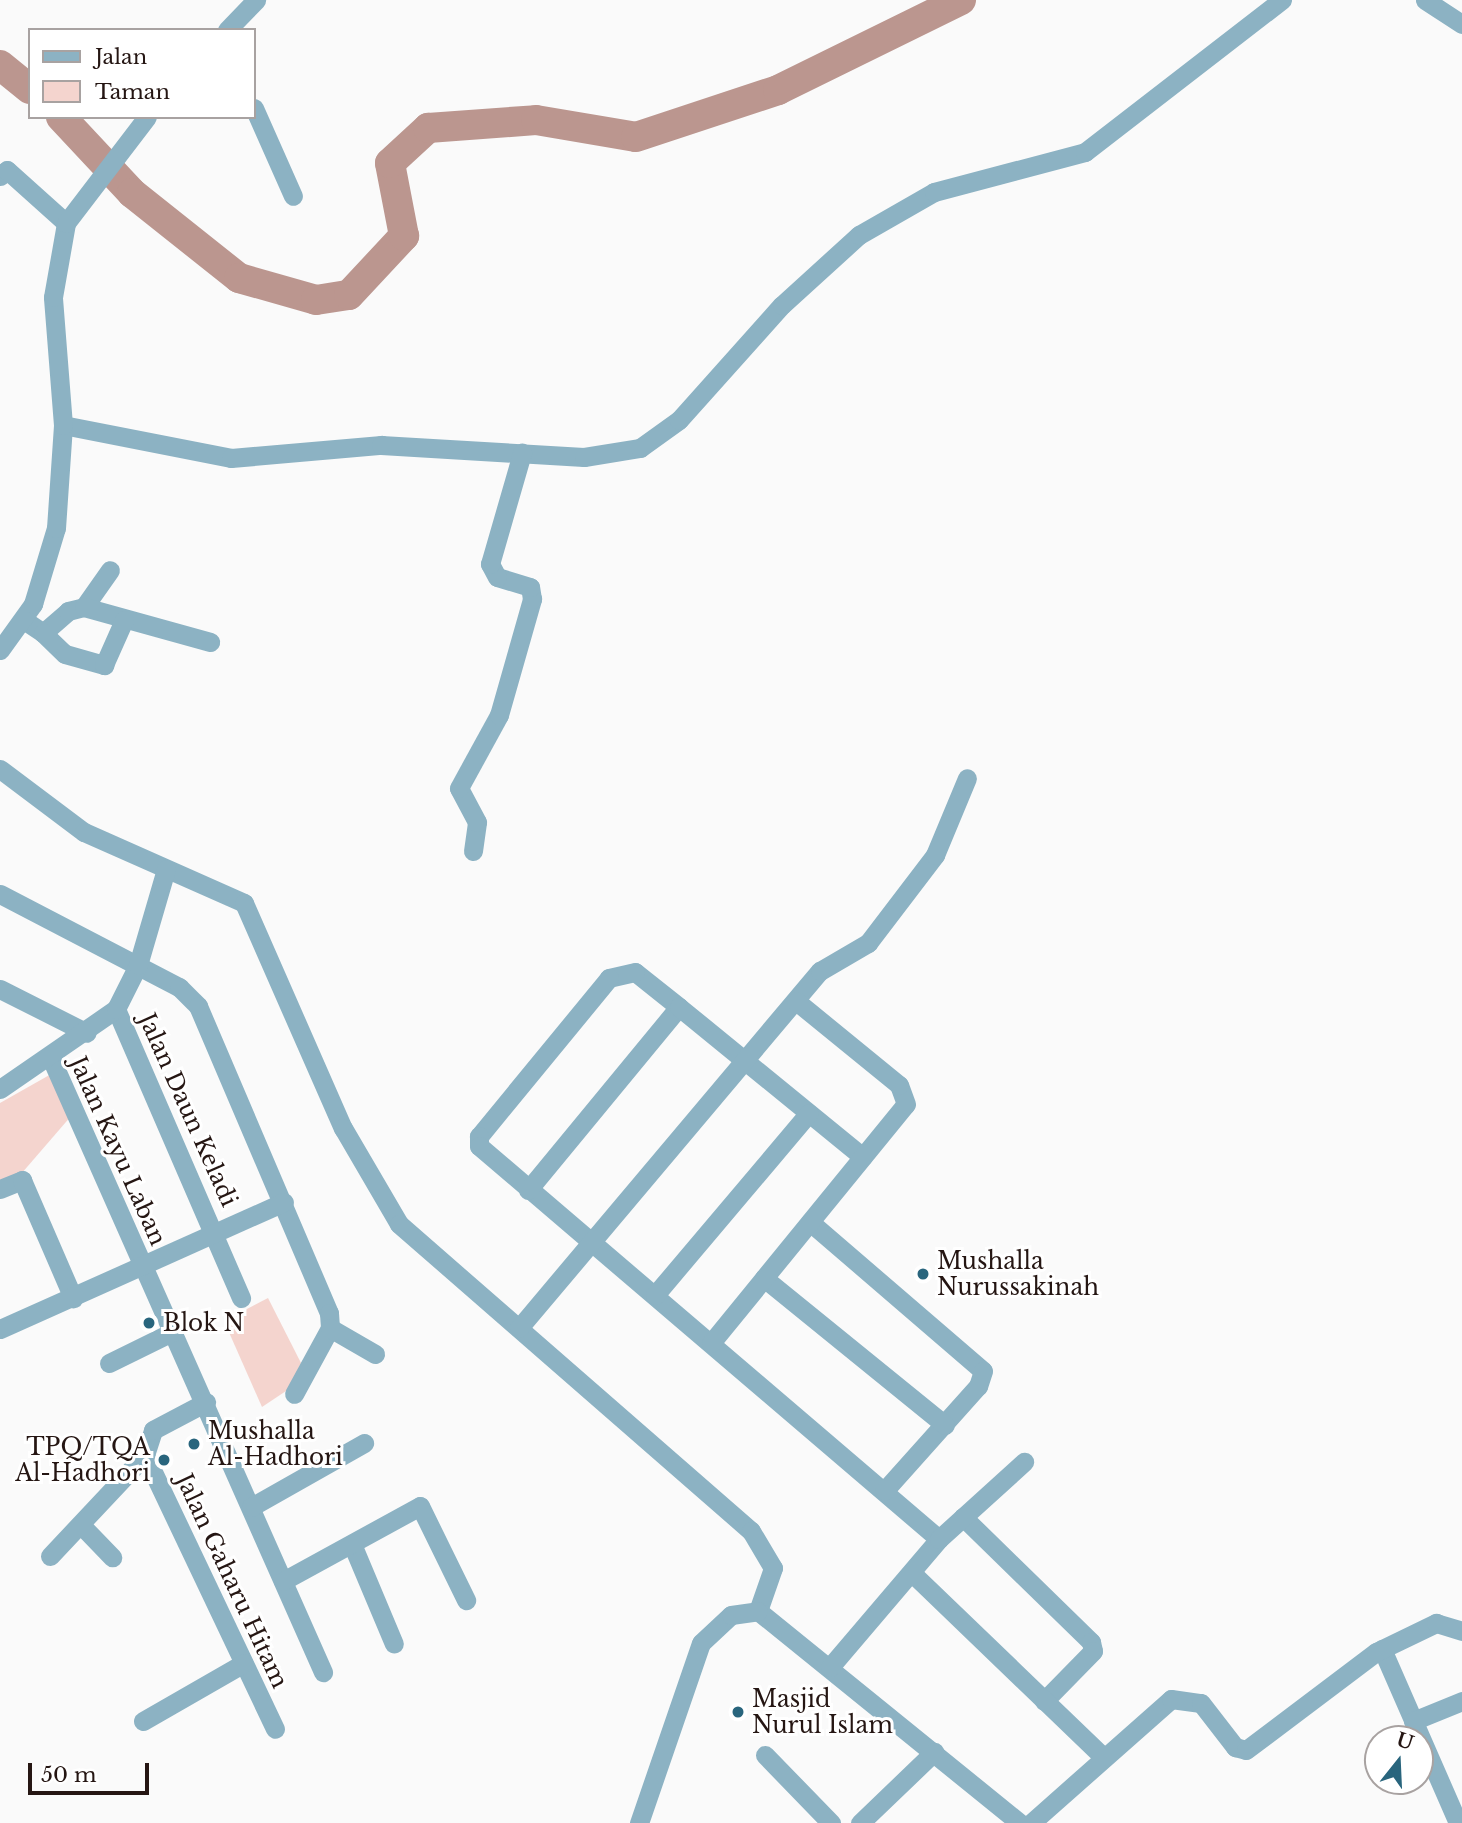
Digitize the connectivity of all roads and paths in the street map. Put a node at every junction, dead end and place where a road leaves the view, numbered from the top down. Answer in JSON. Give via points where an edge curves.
{"nodes":[{"id":1,"x":1282,"y":0,"type":"edge"},
{"id":2,"x":1425,"y":0,"type":"edge"},
{"id":3,"x":246,"y":3,"type":"edge"},
{"id":4,"x":1462,"y":23,"type":"edge"},
{"id":5,"x":228,"y":28,"type":"edge"},
{"id":6,"x":256,"y":113,"type":"edge"},
{"id":7,"x":146,"y":119,"type":"edge"},
{"id":8,"x":2,"y":170,"type":"edge"},
{"id":9,"x":293,"y":196,"type":"dead end"},
{"id":10,"x":66,"y":223,"type":"junction"},
{"id":11,"x":63,"y":425,"type":"junction"},
{"id":12,"x":522,"y":453,"type":"junction"},
{"id":13,"x":110,"y":570,"type":"dead end"},
{"id":14,"x":84,"y":607,"type":"junction"},
{"id":15,"x":24,"y":620,"type":"junction"},
{"id":16,"x":124,"y":620,"type":"junction"},
{"id":17,"x":43,"y":633,"type":"junction"},
{"id":18,"x":210,"y":642,"type":"dead end"},
{"id":19,"x":0,"y":650,"type":"edge"},
{"id":20,"x":0,"y":769,"type":"edge"},
{"id":21,"x":967,"y":778,"type":"dead end"},
{"id":22,"x":473,"y":851,"type":"dead end"},
{"id":23,"x":166,"y":869,"type":"junction"},
{"id":24,"x":0,"y":894,"type":"edge"},
{"id":25,"x":138,"y":965,"type":"junction"},
{"id":26,"x":0,"y":989,"type":"edge"},
{"id":27,"x":796,"y":1001,"type":"junction"},
{"id":28,"x":679,"y":1007,"type":"junction"},
{"id":29,"x":116,"y":1009,"type":"junction"},
{"id":30,"x":87,"y":1033,"type":"junction"},
{"id":31,"x":50,"y":1056,"type":"junction"},
{"id":32,"x":744,"y":1062,"type":"junction"},
{"id":33,"x":4,"y":1082,"type":"edge"},
{"id":34,"x":809,"y":1114,"type":"junction"},
{"id":35,"x":863,"y":1157,"type":"junction"},
{"id":36,"x":0,"y":1189,"type":"edge"},
{"id":37,"x":528,"y":1190,"type":"junction"},
{"id":38,"x":284,"y":1202,"type":"junction"},
{"id":39,"x":810,"y":1222,"type":"junction"},
{"id":40,"x":216,"y":1231,"type":"junction"},
{"id":41,"x":592,"y":1244,"type":"junction"},
{"id":42,"x":142,"y":1266,"type":"junction"},
{"id":43,"x":764,"y":1278,"type":"junction"},
{"id":44,"x":655,"y":1295,"type":"junction"},
{"id":45,"x":73,"y":1298,"type":"junction"},
{"id":46,"x":240,"y":1298,"type":"dead end"},
{"id":47,"x":330,"y":1328,"type":"junction"},
{"id":48,"x":519,"y":1328,"type":"junction"},
{"id":49,"x":0,"y":1329,"type":"edge"},
{"id":50,"x":174,"y":1331,"type":"junction"},
{"id":51,"x":711,"y":1343,"type":"junction"},
{"id":52,"x":375,"y":1354,"type":"dead end"},
{"id":53,"x":109,"y":1363,"type":"dead end"},
{"id":54,"x":294,"y":1394,"type":"dead end"},
{"id":55,"x":206,"y":1402,"type":"junction"},
{"id":56,"x":945,"y":1425,"type":"junction"},
{"id":57,"x":364,"y":1443,"type":"dead end"},
{"id":58,"x":145,"y":1455,"type":"junction"},
{"id":59,"x":1024,"y":1462,"type":"dead end"},
{"id":60,"x":885,"y":1490,"type":"junction"},
{"id":61,"x":251,"y":1507,"type":"junction"},
{"id":62,"x":963,"y":1517,"type":"junction"},
{"id":63,"x":80,"y":1525,"type":"junction"},
{"id":64,"x":939,"y":1539,"type":"junction"},
{"id":65,"x":352,"y":1544,"type":"junction"},
{"id":66,"x":50,"y":1556,"type":"dead end"},
{"id":67,"x":112,"y":1557,"type":"dead end"},
{"id":68,"x":912,"y":1573,"type":"junction"},
{"id":69,"x":283,"y":1581,"type":"junction"},
{"id":70,"x":466,"y":1600,"type":"dead end"},
{"id":71,"x":758,"y":1611,"type":"junction"},
{"id":72,"x":1462,"y":1631,"type":"edge"},
{"id":73,"x":394,"y":1644,"type":"dead end"},
{"id":74,"x":1382,"y":1649,"type":"junction"},
{"id":75,"x":244,"y":1662,"type":"junction"},
{"id":76,"x":830,"y":1667,"type":"junction"},
{"id":77,"x":323,"y":1672,"type":"dead end"},
{"id":78,"x":1044,"y":1701,"type":"junction"},
{"id":79,"x":1462,"y":1701,"type":"edge"},
{"id":80,"x":143,"y":1721,"type":"dead end"},
{"id":81,"x":1413,"y":1721,"type":"junction"},
{"id":82,"x":275,"y":1729,"type":"dead end"},
{"id":83,"x":934,"y":1752,"type":"junction"},
{"id":84,"x":765,"y":1755,"type":"dead end"},
{"id":85,"x":1101,"y":1755,"type":"junction"},
{"id":86,"x":639,"y":1823,"type":"edge"},
{"id":87,"x":831,"y":1823,"type":"edge"},
{"id":88,"x":860,"y":1823,"type":"edge"},
{"id":89,"x":1020,"y":1823,"type":"edge"},
{"id":90,"x":1031,"y":1823,"type":"edge"},
{"id":91,"x":1458,"y":1823,"type":"edge"}],
"edges":[{"from":1,"to":12,"type":"street","via":[[1085,152],[934,192],[859,235],[782,304],[662,436],[614,456]]},
{"from":2,"to":4,"type":"street"},
{"from":3,"to":5,"type":"street"},
{"from":6,"to":9,"type":"street"},
{"from":7,"to":10,"type":"street","via":[[88,187]]},
{"from":8,"to":10,"type":"street"},
{"from":10,"to":11,"type":"street","via":[[53,297]]},
{"from":11,"to":12,"type":"street","via":[[231,458],[381,445]]},
{"from":11,"to":15,"type":"street","via":[[52,551]]},
{"from":12,"to":22,"type":"street","via":[[490,564],[497,577],[530,587],[533,599],[499,715],[459,788],[477,822]]},
{"from":13,"to":14,"type":"street"},
{"from":14,"to":16,"type":"street"},
{"from":14,"to":17,"type":"street","via":[[68,611]]},
{"from":15,"to":17,"type":"street"},
{"from":15,"to":19,"type":"street"},
{"from":16,"to":17,"type":"street","via":[[104,665],[65,654]]},
{"from":16,"to":18,"type":"street"},
{"from":20,"to":23,"type":"street","via":[[84,832]]},
{"from":21,"to":27,"type":"street","via":[[928,868],[868,943],[820,971]]},
{"from":23,"to":25,"type":"street"},
{"from":23,"to":48,"type":"street","via":[[244,903],[383,1201],[413,1240]]},
{"from":24,"to":25,"type":"street"},
{"from":25,"to":29,"type":"street"},
{"from":25,"to":38,"type":"street","via":[[178,987],[198,1006]]},
{"from":26,"to":30,"type":"street"},
{"from":27,"to":32,"type":"street"},
{"from":27,"to":35,"type":"street","via":[[904,1092],[902,1112]]},
{"from":28,"to":32,"type":"street"},
{"from":28,"to":37,"type":"street"},
{"from":28,"to":37,"type":"street","via":[[635,971],[620,971],[479,1136],[481,1150]]},
{"from":29,"to":30,"type":"street"},
{"from":29,"to":40,"type":"street","name":"Jalan Daun Keladi"},
{"from":30,"to":31,"type":"street"},
{"from":31,"to":33,"type":"street"},
{"from":31,"to":42,"type":"street","name":"Jalan Kayu Laban"},
{"from":32,"to":34,"type":"street"},
{"from":32,"to":41,"type":"street"},
{"from":34,"to":35,"type":"street"},
{"from":34,"to":44,"type":"street"},
{"from":35,"to":39,"type":"street"},
{"from":36,"to":45,"type":"street","via":[[22,1180]]},
{"from":37,"to":41,"type":"street"},
{"from":38,"to":40,"type":"street"},
{"from":38,"to":47,"type":"street","via":[[324,1294]]},
{"from":39,"to":43,"type":"street"},
{"from":39,"to":56,"type":"street","via":[[984,1371]]},
{"from":40,"to":42,"type":"street"},
{"from":40,"to":46,"type":"street","name":"Jalan Daun Keladi"},
{"from":41,"to":44,"type":"street"},
{"from":41,"to":48,"type":"street"},
{"from":42,"to":45,"type":"street"},
{"from":42,"to":50,"type":"street","name":"Jalan Kayu Laban"},
{"from":43,"to":51,"type":"street"},
{"from":43,"to":56,"type":"street"},
{"from":44,"to":51,"type":"street"},
{"from":45,"to":49,"type":"street"},
{"from":47,"to":52,"type":"street"},
{"from":47,"to":54,"type":"street"},
{"from":48,"to":71,"type":"street","via":[[751,1531],[773,1568]]},
{"from":50,"to":53,"type":"street"},
{"from":50,"to":55,"type":"street","name":"Jalan Kayu Laban"},
{"from":51,"to":60,"type":"street"},
{"from":55,"to":58,"type":"street","via":[[153,1430]]},
{"from":55,"to":61,"type":"street","name":"Jalan Kayu Laban"},
{"from":56,"to":60,"type":"street"},
{"from":57,"to":61,"type":"street"},
{"from":58,"to":63,"type":"street"},
{"from":58,"to":75,"type":"street","name":"Jalan Gaharu Hitam"},
{"from":59,"to":62,"type":"street"},
{"from":60,"to":64,"type":"street"},
{"from":61,"to":69,"type":"street","name":"Jalan Kayu Laban"},
{"from":62,"to":64,"type":"street"},
{"from":62,"to":78,"type":"street","via":[[1091,1642],[1093,1651]]},
{"from":63,"to":66,"type":"street"},
{"from":63,"to":67,"type":"street"},
{"from":64,"to":68,"type":"street"},
{"from":65,"to":69,"type":"street"},
{"from":65,"to":70,"type":"street","via":[[420,1506]]},
{"from":65,"to":73,"type":"street"},
{"from":68,"to":76,"type":"street"},
{"from":68,"to":78,"type":"street"},
{"from":69,"to":77,"type":"street","name":"Jalan Kayu Laban"},
{"from":71,"to":76,"type":"street"},
{"from":71,"to":86,"type":"street","via":[[731,1615],[701,1643]]},
{"from":72,"to":74,"type":"street","via":[[1436,1623]]},
{"from":74,"to":81,"type":"street"},
{"from":74,"to":85,"type":"street","via":[[1246,1750],[1235,1747],[1201,1703],[1181,1696]]},
{"from":75,"to":80,"type":"street"},
{"from":75,"to":82,"type":"street","name":"Jalan Gaharu Hitam"},
{"from":76,"to":83,"type":"street"},
{"from":78,"to":85,"type":"street"},
{"from":79,"to":81,"type":"street"},
{"from":81,"to":91,"type":"street"},
{"from":83,"to":88,"type":"street"},
{"from":83,"to":89,"type":"street"},
{"from":84,"to":87,"type":"street"},
{"from":85,"to":90,"type":"street"}]}
